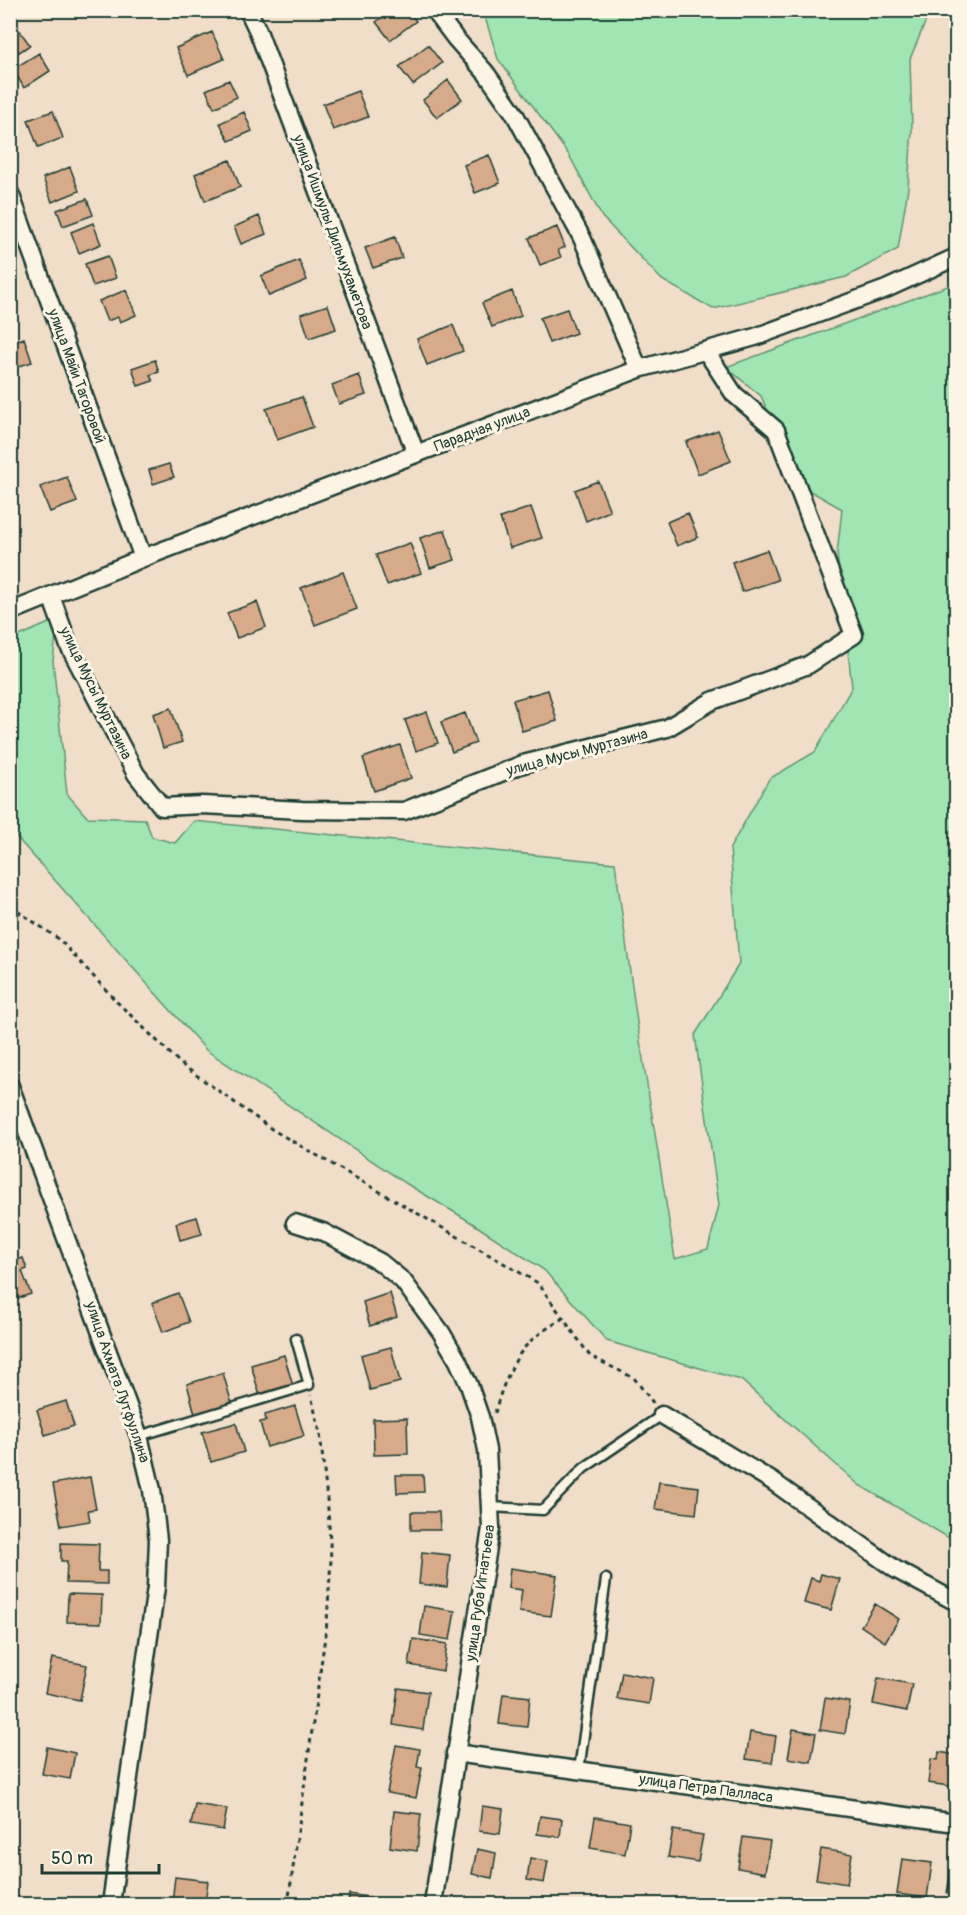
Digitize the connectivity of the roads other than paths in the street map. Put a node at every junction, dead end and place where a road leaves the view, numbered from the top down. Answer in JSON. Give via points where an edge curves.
{"nodes":[{"id":1,"x":248,"y":10,"type":"edge"},
{"id":2,"x":435,"y":10,"type":"edge"},
{"id":3,"x":10,"y":194,"type":"edge"},
{"id":4,"x":957,"y":257,"type":"edge"},
{"id":5,"x":706,"y":351,"type":"junction"},
{"id":6,"x":639,"y":369,"type":"junction"},
{"id":7,"x":416,"y":454,"type":"junction"},
{"id":8,"x":143,"y":558,"type":"junction"},
{"id":9,"x":51,"y":596,"type":"junction"},
{"id":10,"x":10,"y":612,"type":"edge"},
{"id":11,"x":10,"y":1086,"type":"edge"},
{"id":12,"x":295,"y":1223,"type":"dead end"},
{"id":13,"x":296,"y":1339,"type":"dead end"},
{"id":14,"x":662,"y":1415,"type":"joint"},
{"id":15,"x":139,"y":1437,"type":"junction"},
{"id":16,"x":490,"y":1507,"type":"junction"},
{"id":17,"x":606,"y":1579,"type":"dead end"},
{"id":18,"x":957,"y":1602,"type":"edge"},
{"id":19,"x":456,"y":1753,"type":"junction"},
{"id":20,"x":579,"y":1770,"type":"junction"},
{"id":21,"x":957,"y":1823,"type":"edge"},
{"id":22,"x":111,"y":1905,"type":"edge"},
{"id":23,"x":433,"y":1905,"type":"edge"}],
"edges":[{"from":1,"to":7,"type":"street","name":"улица Ишмулы Дильмухаметова"},
{"from":2,"to":6,"type":"street","via":[[514,113],[582,238]]},
{"from":3,"to":8,"type":"street","name":"улица Майи Тагоровой"},
{"from":4,"to":5,"type":"street","name":"Парадная улица","via":[[886,289]]},
{"from":5,"to":6,"type":"street","name":"Парадная улица"},
{"from":5,"to":9,"type":"street","name":"улица Мусы Муртазина","via":[[734,394],[776,430],[854,635],[808,665],[712,701],[667,728],[523,764],[404,811],[162,807],[136,774],[69,646]]},
{"from":6,"to":7,"type":"street","name":"Парадная улица"},
{"from":7,"to":8,"type":"street","name":"Парадная улица"},
{"from":8,"to":9,"type":"street","name":"Парадная улица"},
{"from":9,"to":10,"type":"street","name":"Парадная улица"},
{"from":11,"to":15,"type":"street","name":"улица Ахмата Лутфуллина"},
{"from":12,"to":16,"type":"street","name":"улица Руба Игнатьева","via":[[323,1232],[380,1262],[403,1281],[441,1332],[458,1361],[480,1417],[487,1450]]},
{"from":13,"to":15,"type":"lane","via":[[309,1384]]},
{"from":14,"to":16,"type":"lane","via":[[584,1468],[543,1510]]},
{"from":14,"to":18,"type":"street","via":[[772,1481],[895,1569]]},
{"from":15,"to":22,"type":"street","name":"улица Ахмата Лутфуллина","via":[[152,1490],[158,1540],[156,1587]]},
{"from":16,"to":19,"type":"street","name":"улица Руба Игнатьева","via":[[491,1528]]},
{"from":17,"to":20,"type":"lane"},
{"from":19,"to":20,"type":"street","name":"улица Петра Палласа"},
{"from":19,"to":23,"type":"street","name":"улица Руба Игнатьева"},
{"from":20,"to":21,"type":"street","name":"улица Петра Палласа"}]}
